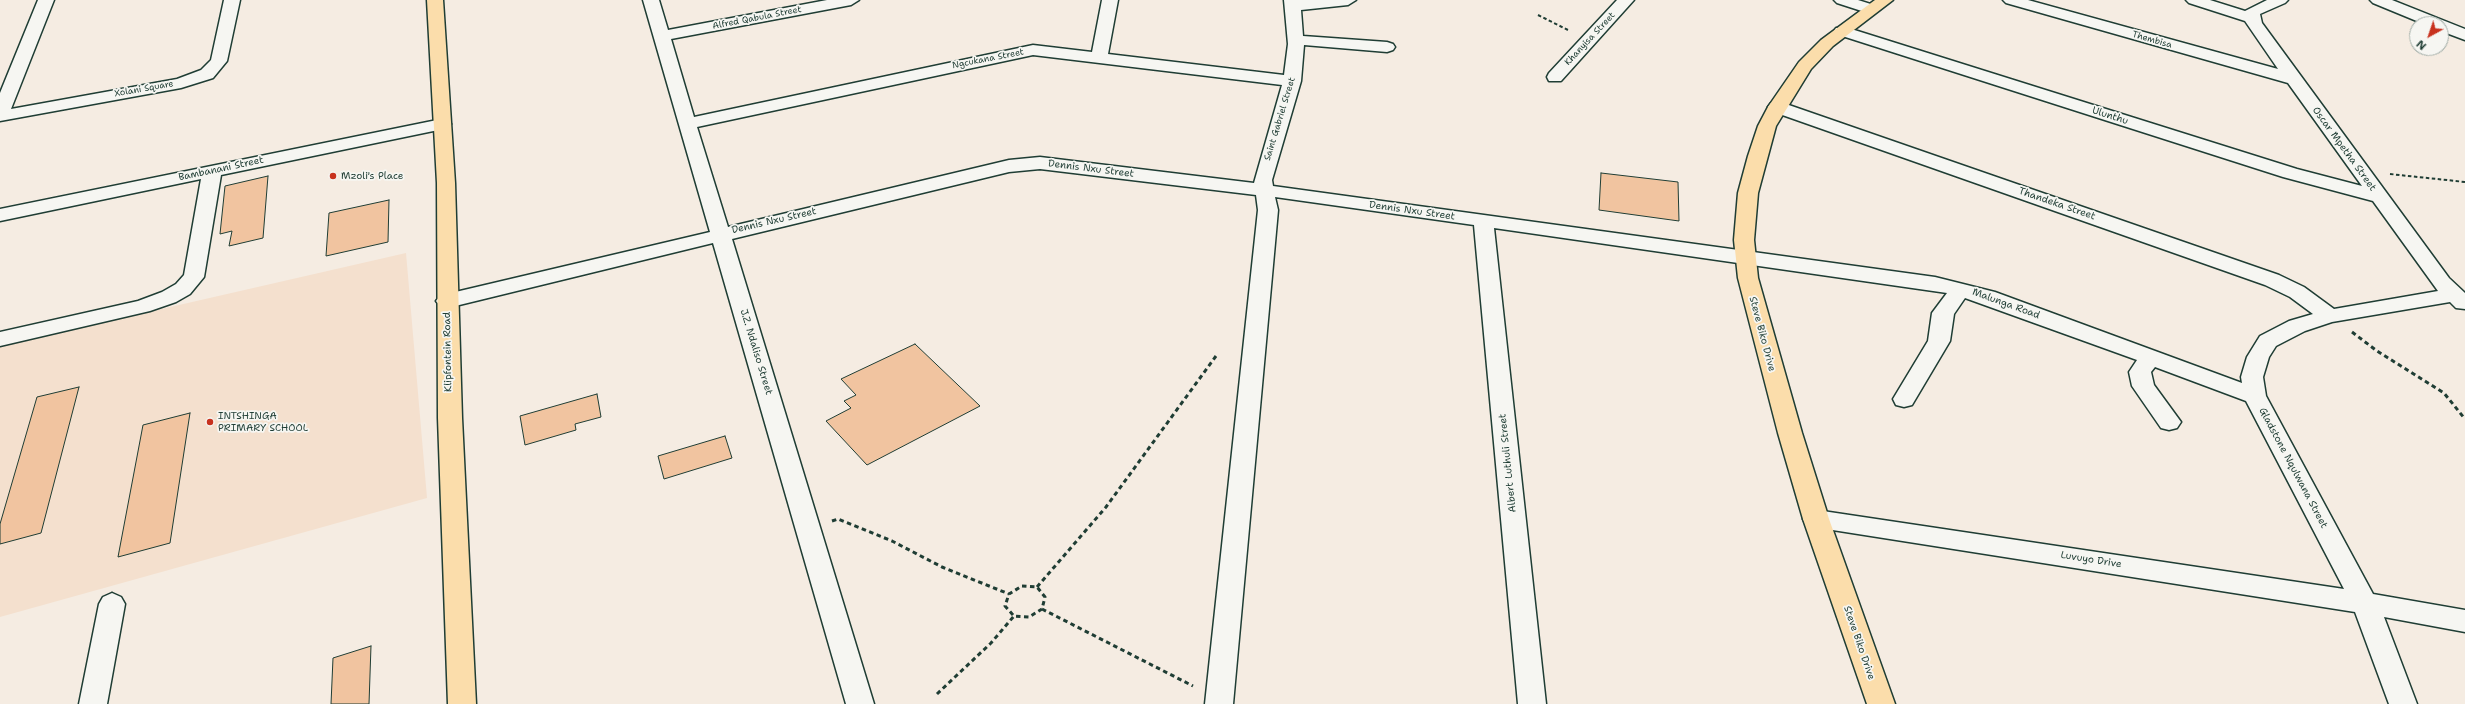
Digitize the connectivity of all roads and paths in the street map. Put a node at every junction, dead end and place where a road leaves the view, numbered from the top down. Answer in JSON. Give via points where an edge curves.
{"nodes":[{"id":1,"x":46,"y":0,"type":"edge"},
{"id":2,"x":232,"y":0,"type":"edge"},
{"id":3,"x":435,"y":0,"type":"edge"},
{"id":4,"x":651,"y":0,"type":"edge"},
{"id":5,"x":851,"y":0,"type":"edge"},
{"id":6,"x":1110,"y":0,"type":"edge"},
{"id":7,"x":1348,"y":0,"type":"edge"},
{"id":8,"x":1626,"y":0,"type":"edge"},
{"id":9,"x":1842,"y":0,"type":"edge"},
{"id":10,"x":2011,"y":0,"type":"edge"},
{"id":11,"x":2194,"y":0,"type":"edge"},
{"id":12,"x":2280,"y":0,"type":"edge"},
{"id":13,"x":2378,"y":0,"type":"edge"},
{"id":14,"x":1293,"y":3,"type":"edge"},
{"id":15,"x":1878,"y":4,"type":"edge"},
{"id":16,"x":1538,"y":15,"type":"dead end"},
{"id":17,"x":2419,"y":16,"type":"edge"},
{"id":18,"x":2251,"y":18,"type":"junction"},
{"id":19,"x":2449,"y":28,"type":"edge"},
{"id":20,"x":1842,"y":31,"type":"junction"},
{"id":21,"x":2465,"y":34,"type":"edge"},
{"id":22,"x":663,"y":36,"type":"junction"},
{"id":23,"x":1591,"y":38,"type":"junction"},
{"id":24,"x":1296,"y":40,"type":"junction"},
{"id":25,"x":1386,"y":47,"type":"dead end"},
{"id":26,"x":1099,"y":57,"type":"junction"},
{"id":27,"x":1555,"y":77,"type":"dead end"},
{"id":28,"x":2294,"y":79,"type":"junction"},
{"id":29,"x":1292,"y":81,"type":"junction"},
{"id":30,"x":1777,"y":107,"type":"junction"},
{"id":31,"x":0,"y":115,"type":"edge"},
{"id":32,"x":689,"y":123,"type":"junction"},
{"id":33,"x":442,"y":124,"type":"junction"},
{"id":34,"x":212,"y":171,"type":"junction"},
{"id":35,"x":2360,"y":171,"type":"junction"},
{"id":36,"x":2465,"y":182,"type":"edge"},
{"id":37,"x":1264,"y":190,"type":"junction"},
{"id":38,"x":2380,"y":197,"type":"junction"},
{"id":39,"x":0,"y":216,"type":"edge"},
{"id":40,"x":1484,"y":222,"type":"junction"},
{"id":41,"x":721,"y":234,"type":"junction"},
{"id":42,"x":1745,"y":257,"type":"junction"},
{"id":43,"x":1961,"y":289,"type":"junction"},
{"id":44,"x":2459,"y":300,"type":"edge"},
{"id":45,"x":447,"y":301,"type":"junction"},
{"id":46,"x":2330,"y":316,"type":"junction"},
{"id":47,"x":0,"y":339,"type":"edge"},
{"id":48,"x":1216,"y":356,"type":"dead end"},
{"id":49,"x":2150,"y":358,"type":"junction"},
{"id":50,"x":2255,"y":396,"type":"junction"},
{"id":51,"x":1904,"y":399,"type":"dead end"},
{"id":52,"x":2465,"y":419,"type":"edge"},
{"id":53,"x":2169,"y":422,"type":"dead end"},
{"id":54,"x":1816,"y":519,"type":"junction"},
{"id":55,"x":827,"y":522,"type":"dead end"},
{"id":56,"x":1037,"y":588,"type":"junction"},
{"id":57,"x":1009,"y":594,"type":"junction"},
{"id":58,"x":112,"y":604,"type":"dead end"},
{"id":59,"x":2365,"y":604,"type":"junction"},
{"id":60,"x":1042,"y":609,"type":"junction"},
{"id":61,"x":1014,"y":616,"type":"junction"},
{"id":62,"x":2465,"y":621,"type":"edge"},
{"id":63,"x":1195,"y":687,"type":"dead end"},
{"id":64,"x":937,"y":694,"type":"dead end"},
{"id":65,"x":93,"y":704,"type":"edge"},
{"id":66,"x":462,"y":704,"type":"edge"},
{"id":67,"x":860,"y":704,"type":"edge"},
{"id":68,"x":1219,"y":704,"type":"edge"},
{"id":69,"x":1532,"y":704,"type":"edge"},
{"id":70,"x":1880,"y":704,"type":"edge"},
{"id":71,"x":2403,"y":704,"type":"edge"}],
"edges":[{"from":1,"to":31,"type":"street"},
{"from":2,"to":31,"type":"street","name":"Xolani Square","via":[[219,61],[207,74],[181,82]]},
{"from":3,"to":33,"type":"main road","name":"Klipfontein Road"},
{"from":4,"to":22,"type":"street","name":"J.Z. Ndaliso Street"},
{"from":5,"to":22,"type":"street","name":"Alfred Qabula Street"},
{"from":6,"to":26,"type":"street"},
{"from":7,"to":14,"type":"street"},
{"from":8,"to":23,"type":"street","name":"Khanyisa Street"},
{"from":9,"to":15,"type":"street"},
{"from":10,"to":28,"type":"street","name":"Thembisa"},
{"from":11,"to":18,"type":"street"},
{"from":12,"to":18,"type":"street","via":[[2254,11],[2250,14]]},
{"from":13,"to":17,"type":"street"},
{"from":14,"to":24,"type":"street","name":"Saint Gabriel Street"},
{"from":15,"to":20,"type":"main road","name":"Steve Biko Drive"},
{"from":16,"to":23,"type":"path"},
{"from":18,"to":28,"type":"street","name":"Oscar Mpetha Street"},
{"from":19,"to":21,"type":"street"},
{"from":20,"to":30,"type":"main road","name":"Steve Biko Drive","via":[[1805,66]]},
{"from":20,"to":38,"type":"street","name":"Ulunthu","via":[[2290,173]]},
{"from":22,"to":32,"type":"street","name":"J.Z. Ndaliso Street"},
{"from":23,"to":27,"type":"street","name":"Khanyisa Street"},
{"from":24,"to":25,"type":"street"},
{"from":24,"to":29,"type":"street","name":"Saint Gabriel Street"},
{"from":26,"to":29,"type":"street","name":"Ngcukana Street"},
{"from":26,"to":32,"type":"street","name":"Ngcukana Street","via":[[1048,50],[1025,51]]},
{"from":28,"to":35,"type":"street","name":"Oscar Mpetha Street"},
{"from":29,"to":37,"type":"street","name":"Saint Gabriel Street","via":[[1264,172]]},
{"from":30,"to":42,"type":"main road","name":"Steve Biko Drive","via":[[1767,126],[1748,192]]},
{"from":30,"to":46,"type":"street","name":"Thandeka Street","via":[[2272,280],[2296,292]]},
{"from":32,"to":41,"type":"street","name":"J.Z. Ndaliso Street"},
{"from":33,"to":34,"type":"street","name":"Bambanani Street"},
{"from":33,"to":45,"type":"main road","name":"Klipfontein Road","via":[[446,183]]},
{"from":34,"to":39,"type":"street","name":"Bambanani Street"},
{"from":34,"to":47,"type":"street","via":[[194,277],[183,289],[143,306]]},
{"from":35,"to":36,"type":"path"},
{"from":35,"to":38,"type":"street","name":"Oscar Mpetha Street"},
{"from":37,"to":40,"type":"street","name":"Dennis Nxu Street"},
{"from":37,"to":41,"type":"street","name":"Dennis Nxu Street","via":[[1024,163]]},
{"from":37,"to":68,"type":"street","name":"Saint Gabriel Street","via":[[1268,210]]},
{"from":38,"to":44,"type":"street","name":"Oscar Mpetha Street","via":[[2442,283]]},
{"from":40,"to":42,"type":"street","name":"Dennis Nxu Street"},
{"from":40,"to":69,"type":"street","name":"Albert Luthuli Street"},
{"from":41,"to":45,"type":"street","name":"Dennis Nxu Street"},
{"from":41,"to":67,"type":"street","name":"J.Z. Ndaliso Street"},
{"from":42,"to":43,"type":"street","name":"Malunga Road","via":[[1913,279]]},
{"from":42,"to":54,"type":"main road","name":"Steve Biko Drive","via":[[1766,350]]},
{"from":43,"to":49,"type":"street","name":"Malunga Road"},
{"from":43,"to":51,"type":"street","via":[[1943,313],[1939,341]]},
{"from":44,"to":46,"type":"street","name":"Gladstone Nqulwana Street"},
{"from":45,"to":66,"type":"main road","name":"Klipfontein Road"},
{"from":46,"to":50,"type":"street","name":"Gladstone Nqulwana Street","via":[[2297,326],[2268,341],[2258,357],[2252,378]]},
{"from":46,"to":52,"type":"path","via":[[2377,351],[2444,393]]},
{"from":48,"to":56,"type":"path","via":[[1106,507]]},
{"from":49,"to":50,"type":"street","name":"Malunga Road"},
{"from":49,"to":53,"type":"street","via":[[2140,372],[2143,386]]},
{"from":50,"to":59,"type":"street","name":"Gladstone Nqulwana Street"},
{"from":54,"to":59,"type":"street","name":"Luvuyo Drive"},
{"from":54,"to":70,"type":"main road","name":"Steve Biko Drive"},
{"from":55,"to":57,"type":"path","via":[[838,519],[892,541],[942,567]]},
{"from":56,"to":57,"type":"path","via":[[1022,586]]},
{"from":56,"to":60,"type":"path","via":[[1045,597]]},
{"from":57,"to":61,"type":"path","via":[[1005,606]]},
{"from":58,"to":65,"type":"street"},
{"from":59,"to":62,"type":"street","name":"Luvuyo Drive"},
{"from":59,"to":71,"type":"street","name":"Gladstone Nqulwana Street"},
{"from":60,"to":61,"type":"path","via":[[1029,617]]},
{"from":60,"to":63,"type":"path"},
{"from":61,"to":64,"type":"path","via":[[991,643]]}]}
